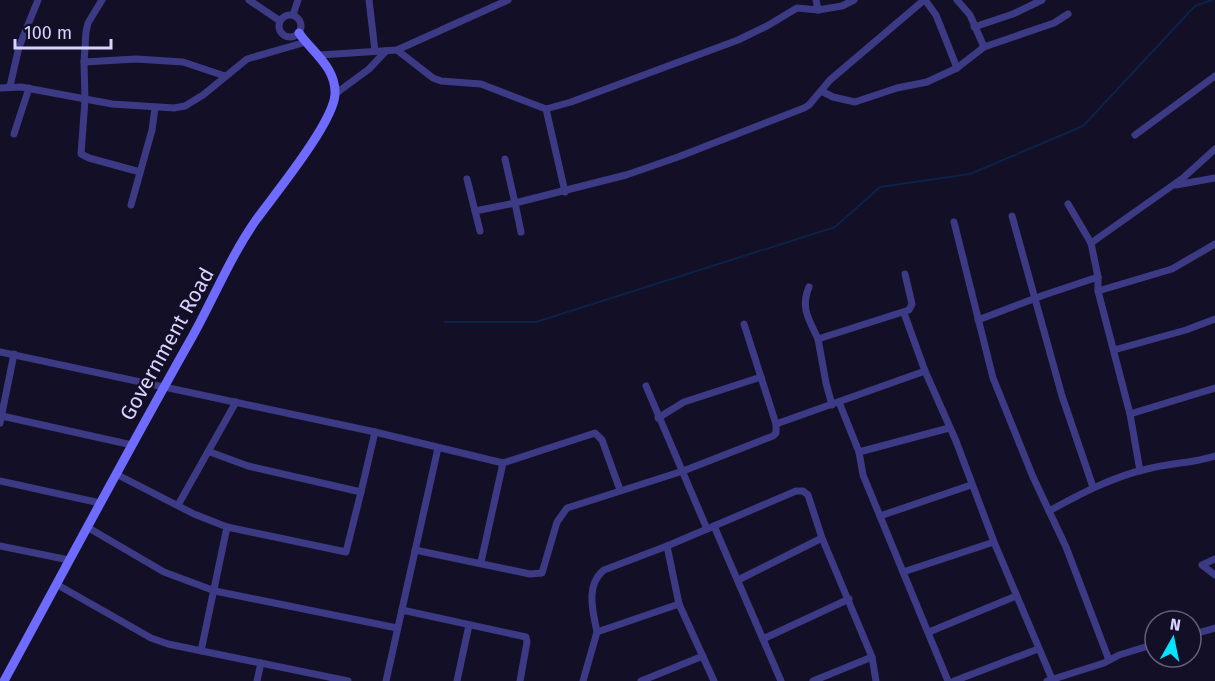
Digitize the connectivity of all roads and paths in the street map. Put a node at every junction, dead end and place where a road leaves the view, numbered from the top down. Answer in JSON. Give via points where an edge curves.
{"nodes":[{"id":1,"x":38,"y":0,"type":"edge"},
{"id":2,"x":102,"y":0,"type":"edge"},
{"id":3,"x":249,"y":0,"type":"edge"},
{"id":4,"x":298,"y":0,"type":"edge"},
{"id":5,"x":369,"y":0,"type":"edge"},
{"id":6,"x":508,"y":0,"type":"edge"},
{"id":7,"x":816,"y":0,"type":"edge"},
{"id":8,"x":854,"y":0,"type":"edge"},
{"id":9,"x":925,"y":0,"type":"edge"},
{"id":10,"x":957,"y":0,"type":"edge"},
{"id":11,"x":1042,"y":0,"type":"edge"},
{"id":12,"x":818,"y":10,"type":"junction"},
{"id":13,"x":1068,"y":14,"type":"dead end"},
{"id":14,"x":294,"y":15,"type":"junction"},
{"id":15,"x":280,"y":21,"type":"junction"},
{"id":16,"x":974,"y":27,"type":"junction"},
{"id":17,"x":299,"y":33,"type":"junction"},
{"id":18,"x":306,"y":42,"type":"junction"},
{"id":19,"x":984,"y":47,"type":"junction"},
{"id":20,"x":397,"y":50,"type":"junction"},
{"id":21,"x":375,"y":51,"type":"junction"},
{"id":22,"x":386,"y":51,"type":"junction"},
{"id":23,"x":320,"y":55,"type":"junction"},
{"id":24,"x":84,"y":62,"type":"junction"},
{"id":25,"x":957,"y":68,"type":"junction"},
{"id":26,"x":225,"y":76,"type":"junction"},
{"id":27,"x":1215,"y":76,"type":"edge"},
{"id":28,"x":10,"y":86,"type":"junction"},
{"id":29,"x":0,"y":88,"type":"edge"},
{"id":30,"x":29,"y":88,"type":"junction"},
{"id":31,"x":821,"y":91,"type":"junction"},
{"id":32,"x":335,"y":94,"type":"junction"},
{"id":33,"x":85,"y":100,"type":"junction"},
{"id":34,"x":156,"y":108,"type":"junction"},
{"id":35,"x":546,"y":109,"type":"junction"},
{"id":36,"x":14,"y":134,"type":"dead end"},
{"id":37,"x":1135,"y":135,"type":"dead end"},
{"id":38,"x":1215,"y":149,"type":"edge"},
{"id":39,"x":505,"y":159,"type":"dead end"},
{"id":40,"x":140,"y":172,"type":"junction"},
{"id":41,"x":1215,"y":178,"type":"edge"},
{"id":42,"x":467,"y":179,"type":"dead end"},
{"id":43,"x":1174,"y":185,"type":"junction"},
{"id":44,"x":565,"y":192,"type":"junction"},
{"id":45,"x":515,"y":204,"type":"junction"},
{"id":46,"x":1068,"y":204,"type":"dead end"},
{"id":47,"x":131,"y":205,"type":"dead end"},
{"id":48,"x":475,"y":211,"type":"junction"},
{"id":49,"x":1012,"y":216,"type":"dead end"},
{"id":50,"x":954,"y":222,"type":"dead end"},
{"id":51,"x":480,"y":231,"type":"dead end"},
{"id":52,"x":521,"y":232,"type":"dead end"},
{"id":53,"x":1091,"y":243,"type":"junction"},
{"id":54,"x":1215,"y":244,"type":"edge"},
{"id":55,"x":905,"y":274,"type":"dead end"},
{"id":56,"x":1098,"y":277,"type":"junction"},
{"id":57,"x":809,"y":286,"type":"dead end"},
{"id":58,"x":1098,"y":291,"type":"junction"},
{"id":59,"x":1034,"y":299,"type":"junction"},
{"id":60,"x":904,"y":313,"type":"junction"},
{"id":61,"x":1215,"y":319,"type":"edge"},
{"id":62,"x":978,"y":320,"type":"junction"},
{"id":63,"x":744,"y":324,"type":"dead end"},
{"id":64,"x":818,"y":339,"type":"junction"},
{"id":65,"x":1114,"y":350,"type":"junction"},
{"id":66,"x":0,"y":352,"type":"edge"},
{"id":67,"x":14,"y":354,"type":"junction"},
{"id":68,"x":925,"y":371,"type":"junction"},
{"id":69,"x":761,"y":377,"type":"junction"},
{"id":70,"x":165,"y":386,"type":"junction"},
{"id":71,"x":646,"y":386,"type":"dead end"},
{"id":72,"x":1215,"y":387,"type":"edge"},
{"id":73,"x":236,"y":402,"type":"junction"},
{"id":74,"x":836,"y":404,"type":"junction"},
{"id":75,"x":1130,"y":414,"type":"junction"},
{"id":76,"x":658,"y":418,"type":"junction"},
{"id":77,"x":1,"y":420,"type":"edge"},
{"id":78,"x":776,"y":424,"type":"junction"},
{"id":79,"x":949,"y":428,"type":"junction"},
{"id":80,"x":375,"y":432,"type":"junction"},
{"id":81,"x":132,"y":445,"type":"junction"},
{"id":82,"x":438,"y":448,"type":"junction"},
{"id":83,"x":210,"y":452,"type":"junction"},
{"id":84,"x":859,"y":453,"type":"junction"},
{"id":85,"x":1215,"y":456,"type":"edge"},
{"id":86,"x":503,"y":463,"type":"junction"},
{"id":87,"x":683,"y":471,"type":"junction"},
{"id":88,"x":1140,"y":471,"type":"junction"},
{"id":89,"x":116,"y":474,"type":"junction"},
{"id":90,"x":0,"y":481,"type":"edge"},
{"id":91,"x":971,"y":485,"type":"junction"},
{"id":92,"x":1093,"y":487,"type":"junction"},
{"id":93,"x":620,"y":490,"type":"junction"},
{"id":94,"x":361,"y":492,"type":"junction"},
{"id":95,"x":100,"y":503,"type":"junction"},
{"id":96,"x":178,"y":505,"type":"junction"},
{"id":97,"x":1049,"y":511,"type":"junction"},
{"id":98,"x":880,"y":516,"type":"junction"},
{"id":99,"x":87,"y":527,"type":"junction"},
{"id":100,"x":227,"y":527,"type":"junction"},
{"id":101,"x":711,"y":528,"type":"junction"},
{"id":102,"x":822,"y":538,"type":"junction"},
{"id":103,"x":994,"y":542,"type":"junction"},
{"id":104,"x":0,"y":546,"type":"edge"},
{"id":105,"x":668,"y":546,"type":"junction"},
{"id":106,"x":415,"y":550,"type":"junction"},
{"id":107,"x":1215,"y":559,"type":"edge"},
{"id":108,"x":69,"y":560,"type":"junction"},
{"id":109,"x":481,"y":562,"type":"junction"},
{"id":110,"x":903,"y":572,"type":"junction"},
{"id":111,"x":1215,"y":575,"type":"edge"},
{"id":112,"x":738,"y":580,"type":"junction"},
{"id":113,"x":56,"y":584,"type":"junction"},
{"id":114,"x":215,"y":591,"type":"junction"},
{"id":115,"x":1016,"y":596,"type":"junction"},
{"id":116,"x":849,"y":599,"type":"junction"},
{"id":117,"x":680,"y":604,"type":"junction"},
{"id":118,"x":402,"y":610,"type":"junction"},
{"id":119,"x":469,"y":625,"type":"junction"},
{"id":120,"x":398,"y":628,"type":"junction"},
{"id":121,"x":597,"y":632,"type":"junction"},
{"id":122,"x":929,"y":632,"type":"junction"},
{"id":123,"x":763,"y":639,"type":"junction"},
{"id":124,"x":1143,"y":648,"type":"edge"},
{"id":125,"x":1038,"y":649,"type":"junction"},
{"id":126,"x":201,"y":651,"type":"junction"},
{"id":127,"x":703,"y":656,"type":"junction"},
{"id":128,"x":873,"y":657,"type":"junction"},
{"id":129,"x":1109,"y":660,"type":"junction"},
{"id":130,"x":261,"y":663,"type":"junction"},
{"id":131,"x":1074,"y":677,"type":"edge"},
{"id":132,"x":1050,"y":680,"type":"edge"},
{"id":133,"x":4,"y":681,"type":"edge"},
{"id":134,"x":257,"y":681,"type":"edge"},
{"id":135,"x":348,"y":681,"type":"edge"},
{"id":136,"x":386,"y":681,"type":"edge"},
{"id":137,"x":457,"y":681,"type":"edge"},
{"id":138,"x":520,"y":681,"type":"edge"},
{"id":139,"x":584,"y":681,"type":"edge"},
{"id":140,"x":641,"y":681,"type":"edge"},
{"id":141,"x":714,"y":681,"type":"edge"},
{"id":142,"x":781,"y":681,"type":"edge"},
{"id":143,"x":813,"y":681,"type":"edge"},
{"id":144,"x":876,"y":681,"type":"edge"},
{"id":145,"x":948,"y":681,"type":"edge"},
{"id":146,"x":954,"y":681,"type":"edge"}],
"edges":[{"from":1,"to":28,"type":"street","via":[[19,46]]},
{"from":2,"to":24,"type":"street","via":[[88,23]]},
{"from":3,"to":15,"type":"street"},
{"from":4,"to":14,"type":"street"},
{"from":5,"to":21,"type":"street"},
{"from":6,"to":20,"type":"street"},
{"from":7,"to":12,"type":"street"},
{"from":8,"to":12,"type":"street"},
{"from":9,"to":25,"type":"street","via":[[936,15]]},
{"from":9,"to":31,"type":"street"},
{"from":10,"to":16,"type":"street"},
{"from":11,"to":16,"type":"street"},
{"from":12,"to":35,"type":"street","via":[[797,8],[732,43]]},
{"from":13,"to":19,"type":"street","via":[[1054,23]]},
{"from":14,"to":15,"type":"street"},
{"from":14,"to":17,"type":"street","via":[[301,23]]},
{"from":15,"to":17,"type":"street","via":[[279,29],[284,36]]},
{"from":16,"to":19,"type":"street"},
{"from":17,"to":18,"type":"street"},
{"from":18,"to":23,"type":"street"},
{"from":18,"to":26,"type":"street","via":[[247,59]]},
{"from":19,"to":25,"type":"street"},
{"from":20,"to":22,"type":"street"},
{"from":20,"to":35,"type":"street","via":[[433,78],[481,84]]},
{"from":21,"to":22,"type":"street"},
{"from":21,"to":23,"type":"street"},
{"from":22,"to":32,"type":"street"},
{"from":23,"to":32,"type":"street"},
{"from":24,"to":26,"type":"street","via":[[183,62]]},
{"from":24,"to":33,"type":"street"},
{"from":25,"to":31,"type":"street","via":[[927,82],[855,102]]},
{"from":26,"to":34,"type":"street","via":[[185,106]]},
{"from":27,"to":37,"type":"street"},
{"from":28,"to":29,"type":"street"},
{"from":28,"to":30,"type":"street"},
{"from":30,"to":33,"type":"street"},
{"from":30,"to":36,"type":"street"},
{"from":31,"to":44,"type":"street","via":[[809,105],[773,120],[678,157]]},
{"from":32,"to":70,"type":"street","name":"Government Road","via":[[316,137],[237,251]]},
{"from":33,"to":34,"type":"street"},
{"from":33,"to":40,"type":"street","via":[[81,154]]},
{"from":34,"to":40,"type":"street"},
{"from":35,"to":44,"type":"street"},
{"from":38,"to":43,"type":"street"},
{"from":39,"to":45,"type":"street"},
{"from":40,"to":47,"type":"street"},
{"from":41,"to":43,"type":"street"},
{"from":42,"to":48,"type":"street"},
{"from":43,"to":53,"type":"street"},
{"from":44,"to":45,"type":"street"},
{"from":45,"to":48,"type":"street"},
{"from":45,"to":52,"type":"street"},
{"from":46,"to":53,"type":"street"},
{"from":48,"to":51,"type":"street"},
{"from":49,"to":59,"type":"street"},
{"from":50,"to":62,"type":"street"},
{"from":53,"to":56,"type":"street"},
{"from":54,"to":58,"type":"street","via":[[1172,269]]},
{"from":55,"to":60,"type":"street","via":[[912,306]]},
{"from":56,"to":58,"type":"street"},
{"from":56,"to":59,"type":"street"},
{"from":57,"to":64,"type":"street","via":[[805,309]]},
{"from":58,"to":65,"type":"street"},
{"from":59,"to":62,"type":"street"},
{"from":59,"to":92,"type":"street"},
{"from":60,"to":64,"type":"street"},
{"from":60,"to":68,"type":"street"},
{"from":61,"to":65,"type":"street"},
{"from":62,"to":97,"type":"street","via":[[993,378]]},
{"from":63,"to":69,"type":"street"},
{"from":64,"to":74,"type":"street","via":[[826,383]]},
{"from":65,"to":75,"type":"street"},
{"from":66,"to":67,"type":"street"},
{"from":67,"to":70,"type":"street"},
{"from":67,"to":77,"type":"street"},
{"from":68,"to":74,"type":"street"},
{"from":68,"to":79,"type":"street"},
{"from":69,"to":76,"type":"street","via":[[684,402]]},
{"from":69,"to":78,"type":"street"},
{"from":70,"to":73,"type":"street"},
{"from":70,"to":81,"type":"street","name":"Government Road"},
{"from":71,"to":76,"type":"street"},
{"from":72,"to":75,"type":"street"},
{"from":73,"to":80,"type":"street"},
{"from":73,"to":83,"type":"street"},
{"from":74,"to":78,"type":"street"},
{"from":74,"to":84,"type":"street"},
{"from":75,"to":88,"type":"street"},
{"from":76,"to":87,"type":"street"},
{"from":77,"to":81,"type":"street"},
{"from":78,"to":87,"type":"street","via":[[773,436]]},
{"from":79,"to":84,"type":"street"},
{"from":79,"to":91,"type":"street"},
{"from":80,"to":82,"type":"street"},
{"from":80,"to":94,"type":"street"},
{"from":81,"to":89,"type":"street","name":"Government Road"},
{"from":82,"to":86,"type":"street"},
{"from":82,"to":106,"type":"street"},
{"from":83,"to":94,"type":"street","via":[[248,466]]},
{"from":83,"to":96,"type":"street"},
{"from":84,"to":98,"type":"street","via":[[863,475]]},
{"from":85,"to":88,"type":"street"},
{"from":86,"to":93,"type":"street","via":[[595,433],[602,440]]},
{"from":86,"to":109,"type":"street"},
{"from":87,"to":93,"type":"street"},
{"from":87,"to":101,"type":"street"},
{"from":88,"to":92,"type":"street"},
{"from":89,"to":95,"type":"street","name":"Government Road"},
{"from":89,"to":96,"type":"street"},
{"from":90,"to":95,"type":"street"},
{"from":91,"to":98,"type":"street"},
{"from":91,"to":103,"type":"street"},
{"from":92,"to":97,"type":"street"},
{"from":93,"to":109,"type":"street","via":[[563,512],[542,573],[530,574]]},
{"from":94,"to":100,"type":"street","via":[[346,552]]},
{"from":95,"to":99,"type":"street","name":"Government Road"},
{"from":96,"to":100,"type":"street"},
{"from":97,"to":129,"type":"street"},
{"from":98,"to":110,"type":"street"},
{"from":99,"to":108,"type":"street","name":"Government Road"},
{"from":99,"to":114,"type":"street","via":[[164,572]]},
{"from":100,"to":114,"type":"street"},
{"from":101,"to":102,"type":"street","via":[[800,491],[808,495]]},
{"from":101,"to":105,"type":"street"},
{"from":101,"to":112,"type":"street"},
{"from":102,"to":112,"type":"street"},
{"from":102,"to":116,"type":"street"},
{"from":103,"to":110,"type":"street"},
{"from":103,"to":115,"type":"street"},
{"from":104,"to":108,"type":"street"},
{"from":105,"to":117,"type":"street"},
{"from":105,"to":121,"type":"street","via":[[599,574],[592,599]]},
{"from":106,"to":109,"type":"street"},
{"from":106,"to":118,"type":"street"},
{"from":107,"to":111,"type":"street","via":[[1202,565]]},
{"from":108,"to":113,"type":"street","name":"Government Road"},
{"from":110,"to":122,"type":"street"},
{"from":112,"to":123,"type":"street"},
{"from":113,"to":126,"type":"street","via":[[151,638]]},
{"from":113,"to":133,"type":"street","name":"Government Road"},
{"from":114,"to":120,"type":"street"},
{"from":114,"to":126,"type":"street"},
{"from":115,"to":122,"type":"street"},
{"from":115,"to":125,"type":"street"},
{"from":116,"to":123,"type":"street"},
{"from":116,"to":128,"type":"street"},
{"from":117,"to":121,"type":"street"},
{"from":117,"to":127,"type":"street"},
{"from":118,"to":119,"type":"street"},
{"from":118,"to":120,"type":"street"},
{"from":119,"to":137,"type":"street"},
{"from":119,"to":138,"type":"street","via":[[526,638]]},
{"from":120,"to":136,"type":"street"},
{"from":121,"to":139,"type":"street"},
{"from":122,"to":145,"type":"street"},
{"from":123,"to":142,"type":"street"},
{"from":124,"to":129,"type":"street"},
{"from":125,"to":132,"type":"street"},
{"from":125,"to":146,"type":"street"},
{"from":126,"to":130,"type":"street"},
{"from":127,"to":140,"type":"street"},
{"from":127,"to":141,"type":"street"},
{"from":128,"to":143,"type":"street"},
{"from":128,"to":144,"type":"street"},
{"from":129,"to":131,"type":"street"},
{"from":130,"to":134,"type":"street"},
{"from":130,"to":135,"type":"street"},
{"from":131,"to":132,"type":"street"}]}
